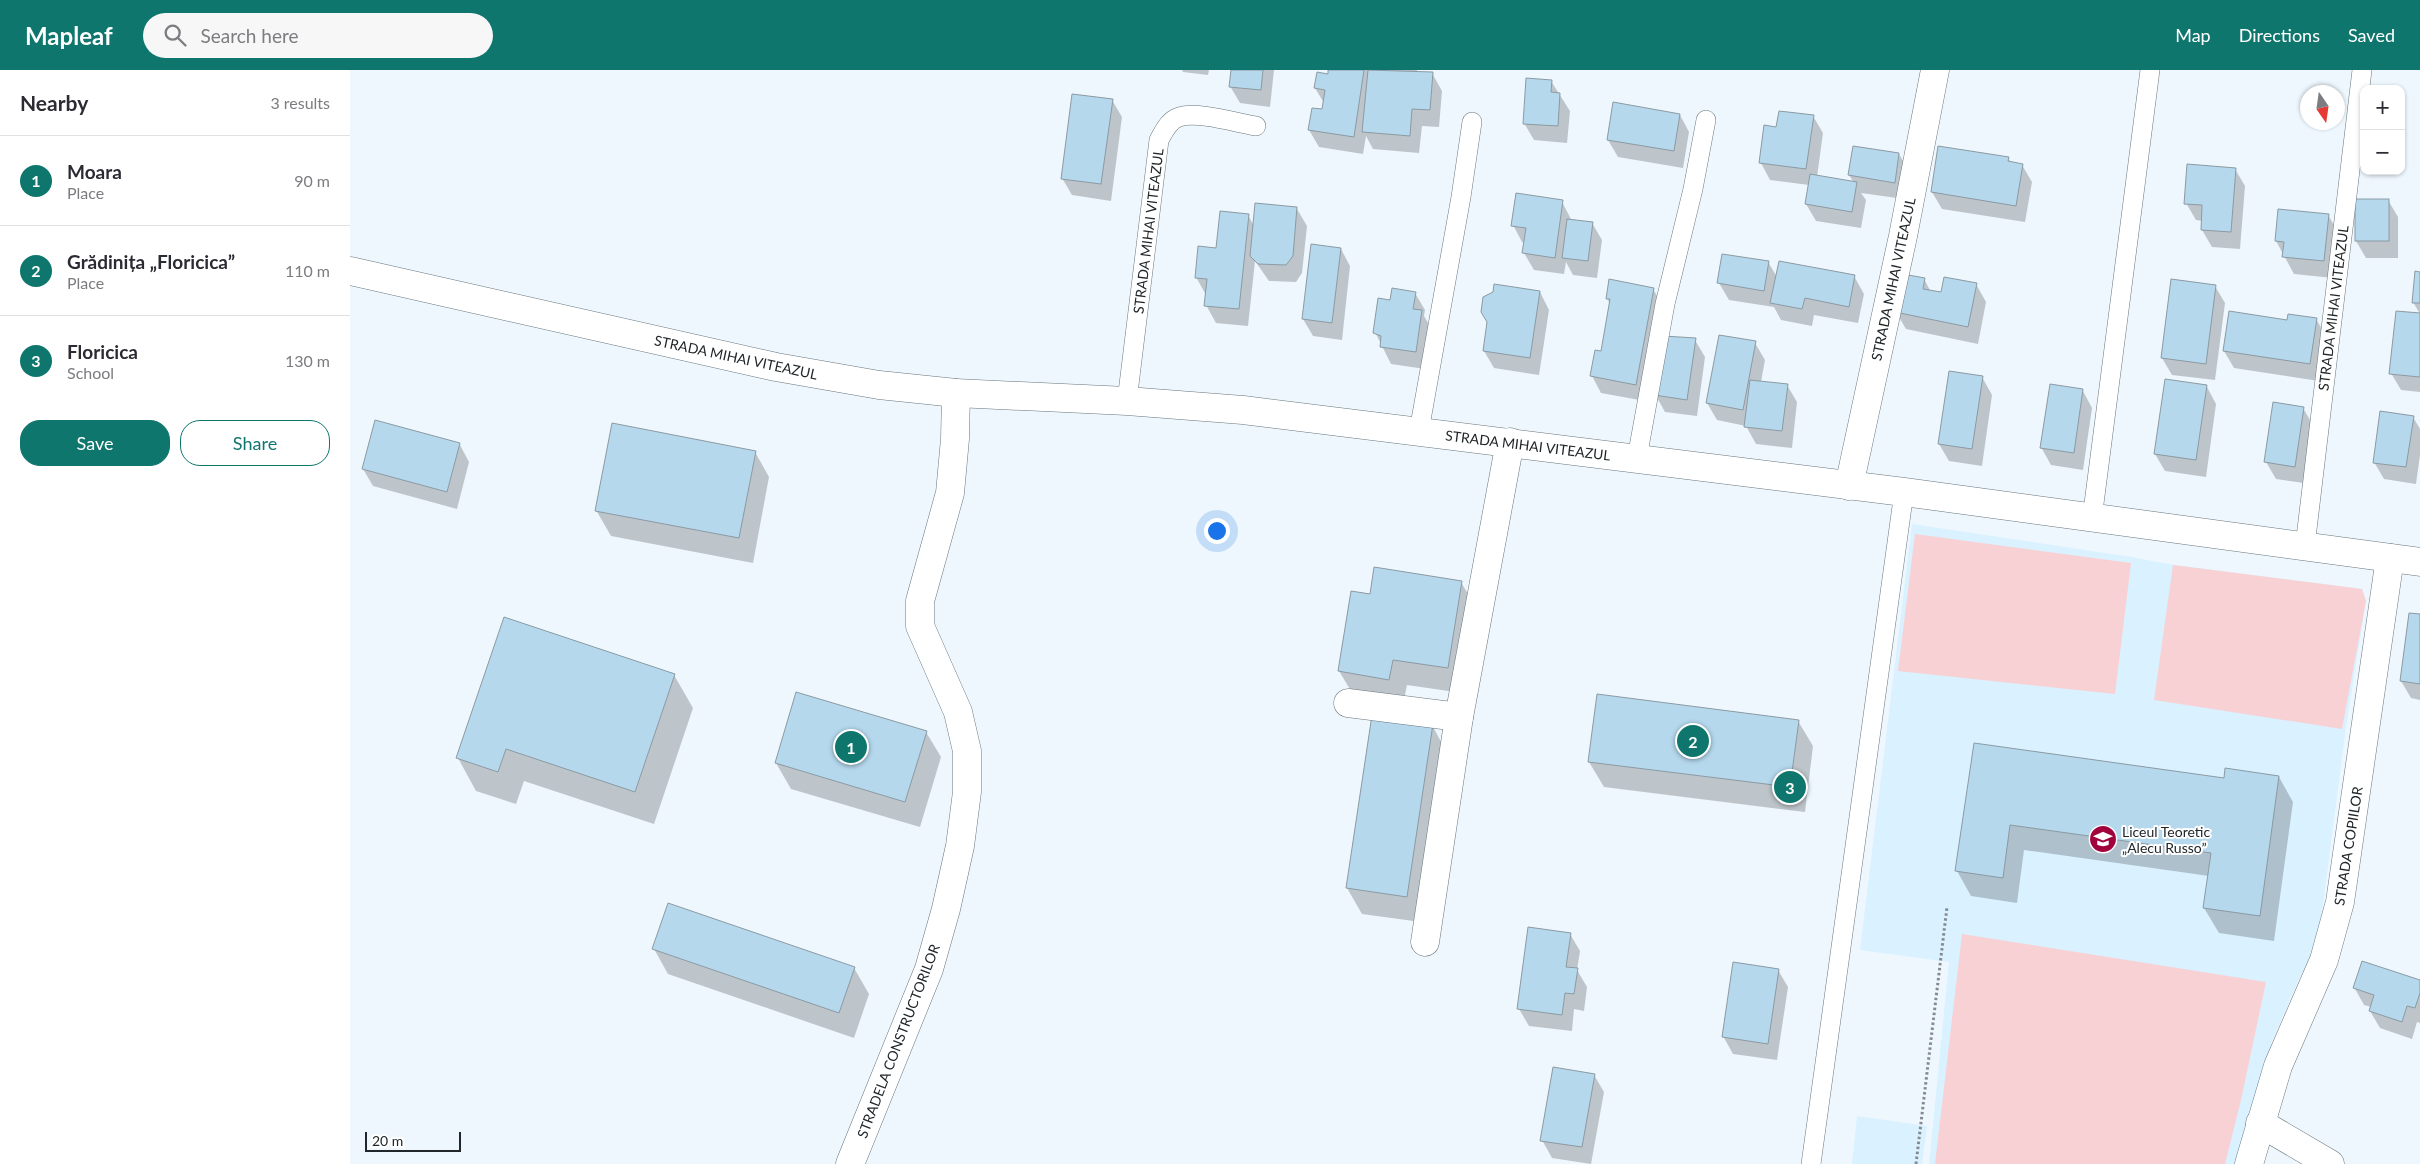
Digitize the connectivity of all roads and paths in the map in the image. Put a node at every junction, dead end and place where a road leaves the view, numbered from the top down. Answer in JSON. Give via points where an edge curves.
{"nodes":[{"id":1,"x":1934,"y":70,"type":"edge"},
{"id":2,"x":2150,"y":70,"type":"edge"},
{"id":3,"x":2362,"y":70,"type":"edge"},
{"id":4,"x":1706,"y":120,"type":"dead end"},
{"id":5,"x":1472,"y":122,"type":"dead end"},
{"id":6,"x":1256,"y":126,"type":"dead end"},
{"id":7,"x":350,"y":272,"type":"edge"},
{"id":8,"x":956,"y":393,"type":"junction"},
{"id":9,"x":1127,"y":401,"type":"junction"},
{"id":10,"x":1419,"y":431,"type":"junction"},
{"id":11,"x":1510,"y":442,"type":"junction"},
{"id":12,"x":1637,"y":458,"type":"junction"},
{"id":13,"x":1849,"y":486,"type":"junction"},
{"id":14,"x":1904,"y":492,"type":"junction"},
{"id":15,"x":2092,"y":519,"type":"junction"},
{"id":16,"x":2305,"y":546,"type":"junction"},
{"id":17,"x":2390,"y":558,"type":"junction"},
{"id":18,"x":2420,"y":562,"type":"edge"},
{"id":19,"x":1348,"y":703,"type":"dead end"},
{"id":20,"x":1459,"y":717,"type":"junction"},
{"id":21,"x":1948,"y":907,"type":"dead end"},
{"id":22,"x":1425,"y":942,"type":"dead end"},
{"id":23,"x":2260,"y":1123,"type":"junction"},
{"id":24,"x":850,"y":1164,"type":"edge"},
{"id":25,"x":1811,"y":1164,"type":"edge"},
{"id":26,"x":1916,"y":1164,"type":"edge"},
{"id":27,"x":2249,"y":1164,"type":"edge"},
{"id":28,"x":2330,"y":1164,"type":"edge"}],
"edges":[{"from":1,"to":13,"type":"street","name":"STRADA MIHAI VITEAZUL","via":[[1903,236]]},
{"from":2,"to":15,"type":"lane"},
{"from":3,"to":16,"type":"lane","name":"STRADA MIHAI VITEAZUL"},
{"from":4,"to":12,"type":"lane","via":[[1665,304]]},
{"from":5,"to":10,"type":"lane"},
{"from":6,"to":9,"type":"lane","name":"STRADA MIHAI VITEAZUL","via":[[1197,116],[1179,117],[1168,125],[1159,140]]},
{"from":7,"to":8,"type":"street","name":"STRADA MIHAI VITEAZUL","via":[[776,367],[878,385]]},
{"from":8,"to":9,"type":"street","name":"STRADA MIHAI VITEAZUL"},
{"from":8,"to":24,"type":"street","name":"STRADELA CONSTRUCTORILOR","via":[[950,494],[920,601],[920,626],[958,712],[967,751],[968,792],[946,909],[929,970]]},
{"from":9,"to":10,"type":"street","name":"STRADA MIHAI VITEAZUL","via":[[1243,410]]},
{"from":10,"to":11,"type":"street","name":"STRADA MIHAI VITEAZUL"},
{"from":11,"to":12,"type":"street","name":"STRADA MIHAI VITEAZUL"},
{"from":11,"to":20,"type":"street"},
{"from":12,"to":13,"type":"street","name":"STRADA MIHAI VITEAZUL"},
{"from":13,"to":14,"type":"street","name":"STRADA MIHAI VITEAZUL"},
{"from":14,"to":15,"type":"street","name":"STRADA MIHAI VITEAZUL"},
{"from":14,"to":25,"type":"lane"},
{"from":15,"to":16,"type":"street","name":"STRADA MIHAI VITEAZUL"},
{"from":16,"to":17,"type":"street","name":"STRADA MIHAI VITEAZUL"},
{"from":17,"to":18,"type":"street","name":"STRADA MIHAI VITEAZUL"},
{"from":17,"to":23,"type":"street","name":"STRADA COPIILOR","via":[[2340,902],[2324,960],[2278,1066]]},
{"from":19,"to":20,"type":"street"},
{"from":20,"to":22,"type":"street"},
{"from":21,"to":26,"type":"path"},
{"from":23,"to":27,"type":"street","name":"STRADA COPIILOR"},
{"from":23,"to":28,"type":"street"}]}
